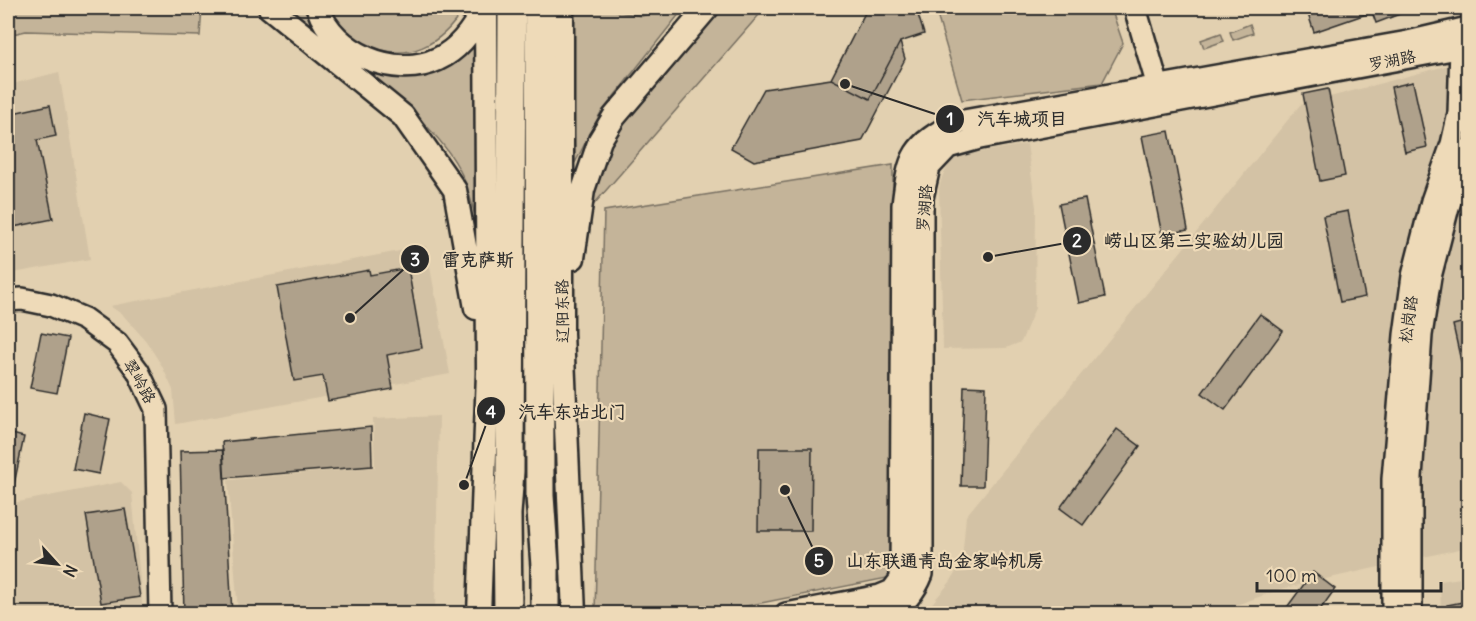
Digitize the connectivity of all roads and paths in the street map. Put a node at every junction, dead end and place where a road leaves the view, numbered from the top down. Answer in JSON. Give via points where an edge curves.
{"nodes":[{"id":1,"x":270,"y":8,"type":"edge"},
{"id":2,"x":318,"y":8,"type":"edge"},
{"id":3,"x":485,"y":8,"type":"edge"},
{"id":4,"x":512,"y":8,"type":"edge"},
{"id":5,"x":539,"y":8,"type":"edge"},
{"id":6,"x":562,"y":8,"type":"edge"},
{"id":7,"x":707,"y":8,"type":"edge"},
{"id":8,"x":1136,"y":8,"type":"edge"},
{"id":9,"x":1464,"y":38,"type":"edge"},
{"id":10,"x":1161,"y":95,"type":"junction"},
{"id":11,"x":1468,"y":150,"type":"edge"},
{"id":12,"x":8,"y":300,"type":"edge"},
{"id":13,"x":562,"y":333,"type":"junction"},
{"id":14,"x":488,"y":373,"type":"junction"},
{"id":15,"x":507,"y":514,"type":"junction"},
{"id":16,"x":545,"y":566,"type":"junction"},
{"id":17,"x":160,"y":614,"type":"edge"},
{"id":18,"x":479,"y":614,"type":"edge"},
{"id":19,"x":508,"y":614,"type":"edge"},
{"id":20,"x":545,"y":614,"type":"edge"},
{"id":21,"x":574,"y":614,"type":"edge"},
{"id":22,"x":786,"y":614,"type":"edge"},
{"id":23,"x":888,"y":614,"type":"edge"},
{"id":24,"x":1393,"y":614,"type":"edge"},
{"id":25,"x":1411,"y":614,"type":"edge"}],
"edges":[{"from":1,"to":14,"type":"main road","via":[[403,116],[455,189]]},
{"from":2,"to":3,"type":"main road","via":[[332,32],[352,51],[390,64],[417,65],[438,59],[456,47]]},
{"from":3,"to":14,"type":"main road"},
{"from":4,"to":15,"type":"highway"},
{"from":5,"to":16,"type":"highway","name":"辽阳东路","via":[[540,496]]},
{"from":6,"to":13,"type":"main road","name":"辽阳东路"},
{"from":7,"to":13,"type":"main road","via":[[614,117],[600,140],[583,190]]},
{"from":8,"to":10,"type":"street"},
{"from":9,"to":10,"type":"street","via":[[1408,42]]},
{"from":9,"to":24,"type":"street","name":"松岗路","via":[[1459,112],[1413,276],[1404,335],[1393,479]]},
{"from":10,"to":22,"type":"street","via":[[958,123],[919,147],[907,169],[903,205],[901,579],[892,591],[880,596]]},
{"from":10,"to":23,"type":"street","name":"罗湖路","via":[[948,147],[929,167],[922,198],[922,574],[904,603]]},
{"from":11,"to":25,"type":"street","name":"松岗路","via":[[1430,277],[1421,335],[1411,477]]},
{"from":12,"to":17,"type":"street","name":"翠岭路","via":[[51,305],[84,319],[117,343],[138,371],[156,409]]},
{"from":13,"to":16,"type":"main road"},
{"from":13,"to":21,"type":"main road","name":"辽阳东路"},
{"from":14,"to":15,"type":"main road"},
{"from":14,"to":18,"type":"main road"},
{"from":15,"to":19,"type":"highway"},
{"from":16,"to":20,"type":"highway","name":"辽阳东路"}]}
